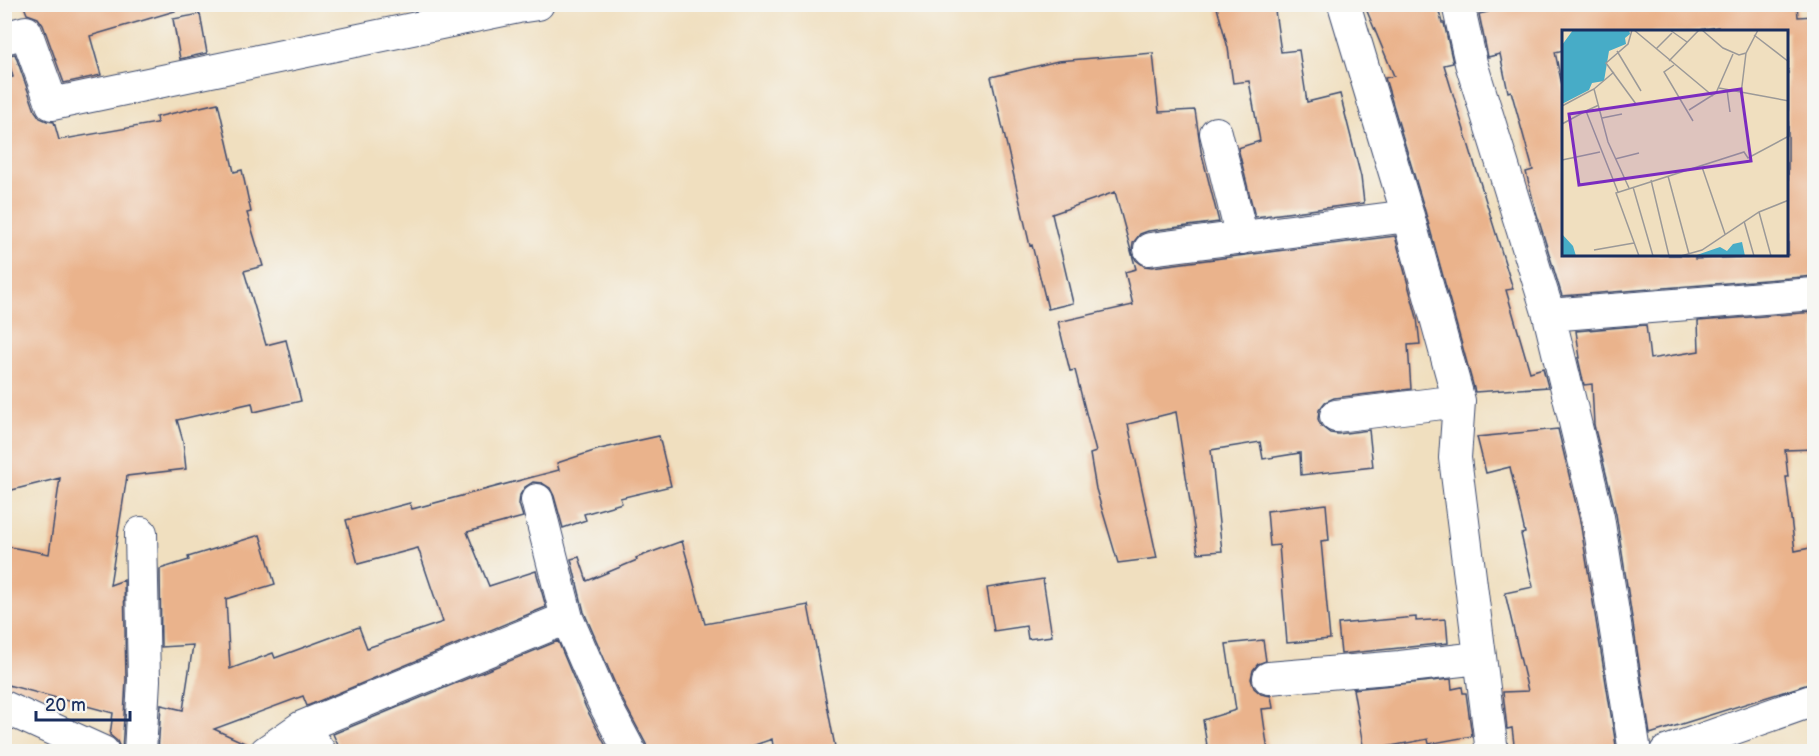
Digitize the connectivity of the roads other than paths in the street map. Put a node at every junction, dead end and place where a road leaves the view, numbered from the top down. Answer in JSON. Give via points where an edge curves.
{"nodes":[{"id":1,"x":1344,"y":4,"type":"edge"},
{"id":2,"x":1458,"y":4,"type":"edge"},
{"id":3,"x":524,"y":5,"type":"edge"},
{"id":4,"x":4,"y":38,"type":"edge"},
{"id":5,"x":1216,"y":133,"type":"dead end"},
{"id":6,"x":1408,"y":216,"type":"junction"},
{"id":7,"x":1242,"y":238,"type":"junction"},
{"id":8,"x":1150,"y":249,"type":"dead end"},
{"id":9,"x":1815,"y":294,"type":"edge"},
{"id":10,"x":1549,"y":315,"type":"junction"},
{"id":11,"x":1459,"y":401,"type":"junction"},
{"id":12,"x":1336,"y":416,"type":"dead end"},
{"id":13,"x":537,"y":501,"type":"dead end"},
{"id":14,"x":141,"y":533,"type":"dead end"},
{"id":15,"x":567,"y":618,"type":"junction"},
{"id":16,"x":1479,"y":658,"type":"junction"},
{"id":17,"x":1269,"y":678,"type":"dead end"},
{"id":18,"x":1815,"y":700,"type":"edge"},
{"id":19,"x":5,"y":710,"type":"edge"},
{"id":20,"x":311,"y":739,"type":"edge"},
{"id":21,"x":103,"y":752,"type":"edge"},
{"id":22,"x":140,"y":752,"type":"edge"},
{"id":23,"x":266,"y":752,"type":"edge"},
{"id":24,"x":630,"y":752,"type":"edge"},
{"id":25,"x":1492,"y":752,"type":"edge"},
{"id":26,"x":1635,"y":752,"type":"edge"},
{"id":27,"x":1666,"y":752,"type":"edge"}],
"edges":[{"from":1,"to":6,"type":"street"},
{"from":2,"to":10,"type":"street","via":[[1471,63]]},
{"from":3,"to":4,"type":"street","via":[[52,104],[26,32]]},
{"from":5,"to":7,"type":"street"},
{"from":6,"to":7,"type":"street"},
{"from":6,"to":11,"type":"street"},
{"from":7,"to":8,"type":"street"},
{"from":9,"to":10,"type":"street"},
{"from":10,"to":26,"type":"street","via":[[1598,517]]},
{"from":11,"to":12,"type":"street"},
{"from":11,"to":16,"type":"street","via":[[1455,458]]},
{"from":13,"to":15,"type":"street"},
{"from":14,"to":22,"type":"street","via":[[144,680]]},
{"from":15,"to":20,"type":"street"},
{"from":15,"to":24,"type":"street"},
{"from":16,"to":17,"type":"street"},
{"from":16,"to":25,"type":"street"},
{"from":18,"to":27,"type":"street"},
{"from":19,"to":21,"type":"street"},
{"from":20,"to":23,"type":"street"}]}
